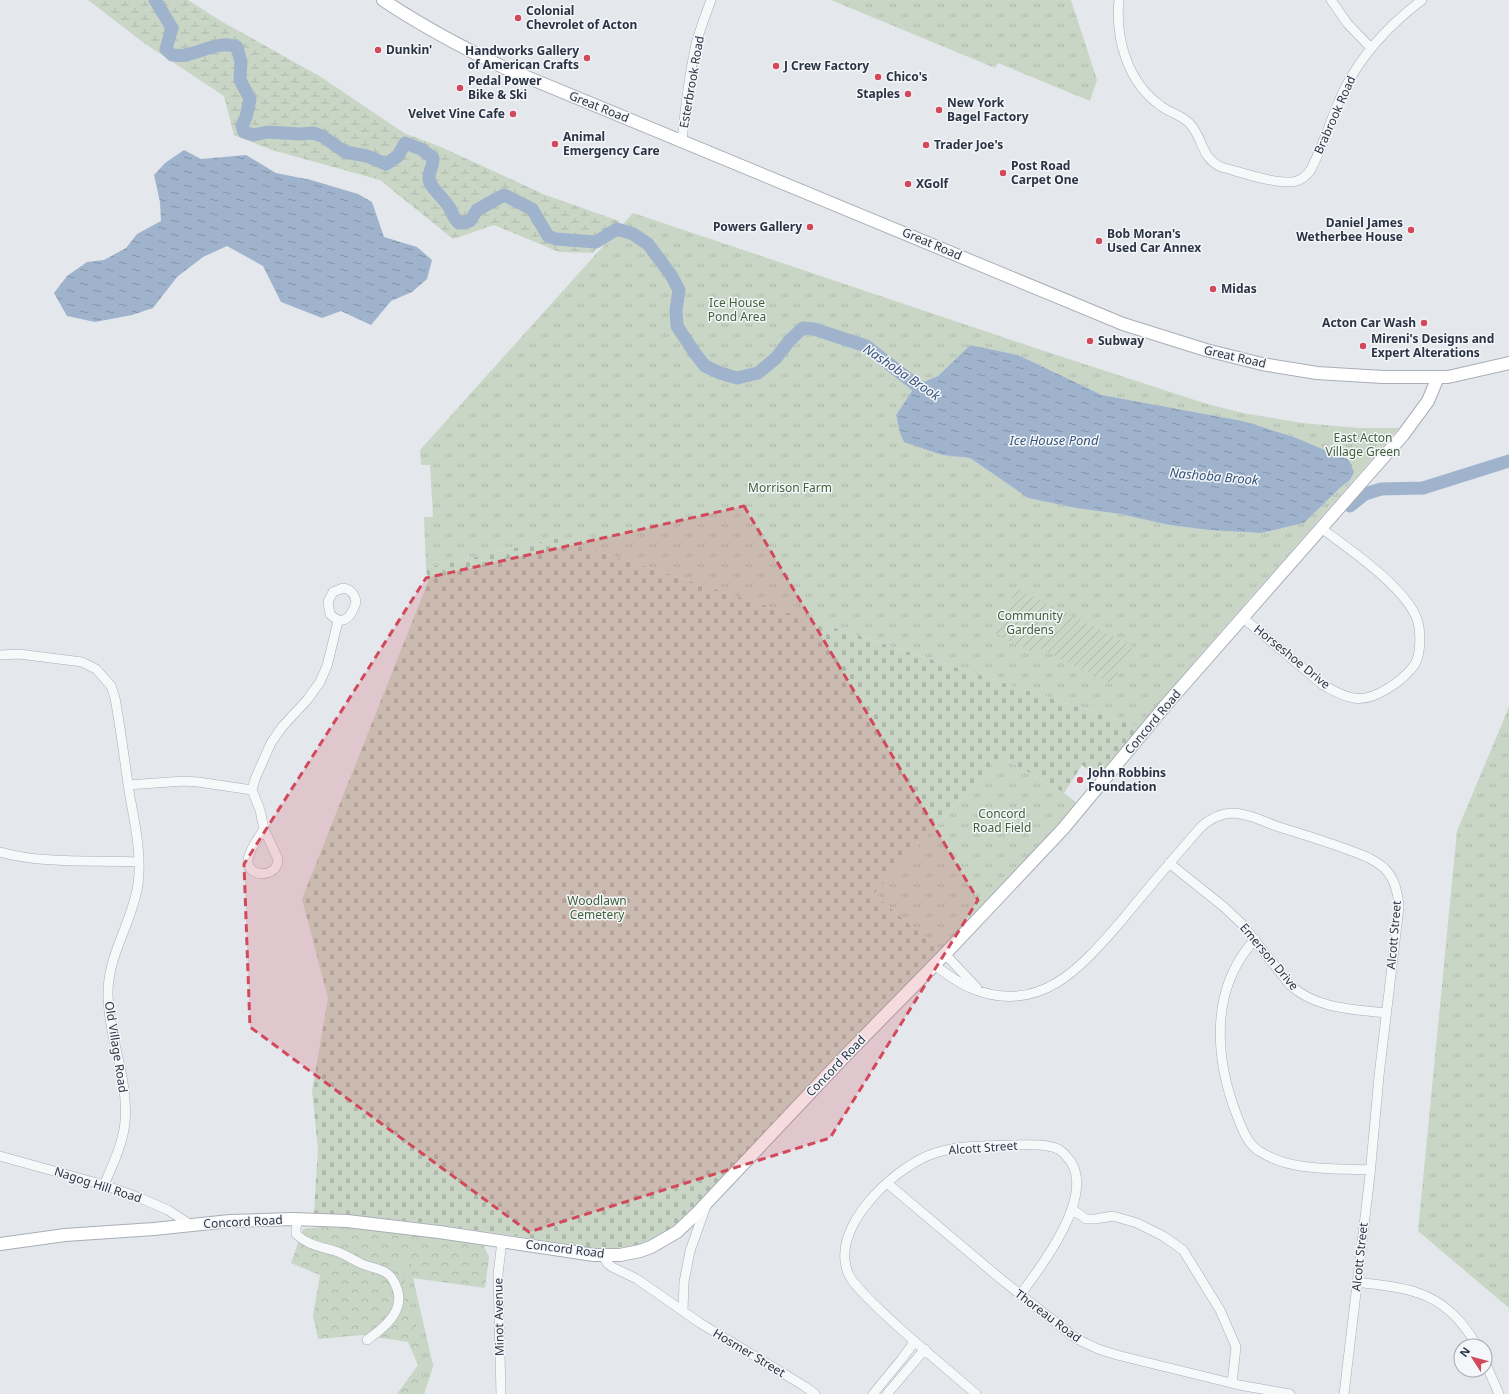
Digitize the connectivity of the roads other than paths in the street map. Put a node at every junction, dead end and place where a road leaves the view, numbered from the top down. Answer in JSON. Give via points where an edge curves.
{"nodes":[{"id":1,"x":383,"y":0,"type":"edge"},
{"id":2,"x":711,"y":0,"type":"edge"},
{"id":3,"x":1119,"y":0,"type":"edge"},
{"id":4,"x":1331,"y":0,"type":"edge"},
{"id":5,"x":1422,"y":0,"type":"edge"},
{"id":6,"x":1371,"y":48,"type":"junction"},
{"id":7,"x":682,"y":142,"type":"junction"},
{"id":8,"x":1509,"y":363,"type":"edge"},
{"id":9,"x":1438,"y":377,"type":"junction"},
{"id":10,"x":1321,"y":528,"type":"junction"},
{"id":11,"x":1242,"y":617,"type":"junction"},
{"id":12,"x":338,"y":620,"type":"dead end"},
{"id":13,"x":0,"y":655,"type":"edge"},
{"id":14,"x":128,"y":785,"type":"junction"},
{"id":15,"x":252,"y":790,"type":"junction"},
{"id":16,"x":264,"y":829,"type":"junction"},
{"id":17,"x":0,"y":852,"type":"edge"},
{"id":18,"x":139,"y":862,"type":"junction"},
{"id":19,"x":1169,"y":863,"type":"junction"},
{"id":20,"x":1255,"y":939,"type":"junction"},
{"id":21,"x":945,"y":954,"type":"junction"},
{"id":22,"x":934,"y":966,"type":"junction"},
{"id":23,"x":984,"y":993,"type":"junction"},
{"id":24,"x":1386,"y":1013,"type":"junction"},
{"id":25,"x":0,"y":1156,"type":"edge"},
{"id":26,"x":1371,"y":1170,"type":"junction"},
{"id":27,"x":887,"y":1183,"type":"junction"},
{"id":28,"x":104,"y":1185,"type":"junction"},
{"id":29,"x":707,"y":1202,"type":"junction"},
{"id":30,"x":1072,"y":1209,"type":"junction"},
{"id":31,"x":298,"y":1219,"type":"junction"},
{"id":32,"x":191,"y":1225,"type":"junction"},
{"id":33,"x":502,"y":1240,"type":"junction"},
{"id":34,"x":0,"y":1244,"type":"edge"},
{"id":35,"x":603,"y":1255,"type":"junction"},
{"id":36,"x":1357,"y":1282,"type":"junction"},
{"id":37,"x":1020,"y":1295,"type":"junction"},
{"id":38,"x":683,"y":1311,"type":"junction"},
{"id":39,"x":1471,"y":1338,"type":"edge"},
{"id":40,"x":367,"y":1340,"type":"dead end"},
{"id":41,"x":915,"y":1341,"type":"junction"},
{"id":42,"x":925,"y":1349,"type":"junction"},
{"id":43,"x":1492,"y":1378,"type":"edge"},
{"id":44,"x":1232,"y":1383,"type":"junction"},
{"id":45,"x":501,"y":1394,"type":"edge"},
{"id":46,"x":815,"y":1394,"type":"edge"},
{"id":47,"x":873,"y":1394,"type":"edge"},
{"id":48,"x":887,"y":1394,"type":"edge"},
{"id":49,"x":976,"y":1394,"type":"edge"},
{"id":50,"x":1290,"y":1394,"type":"edge"},
{"id":51,"x":1344,"y":1394,"type":"edge"},
{"id":52,"x":1499,"y":1394,"type":"edge"}],
"edges":[{"from":1,"to":7,"type":"street","name":"Great Road","via":[[451,42],[505,68]]},
{"from":2,"to":7,"type":"street","name":"Esterbrook Road","via":[[695,49]]},
{"from":3,"to":6,"type":"street","name":"Brabrook Road","via":[[1120,39],[1124,55],[1133,74],[1156,102],[1190,123],[1204,152],[1212,162],[1221,167],[1278,181],[1300,180],[1308,174],[1343,92]]},
{"from":4,"to":6,"type":"street","via":[[1347,24]]},
{"from":5,"to":6,"type":"street","name":"Brabrook Road"},
{"from":7,"to":9,"type":"street","name":"Great Road","via":[[1123,324],[1172,341],[1248,361],[1317,373]]},
{"from":8,"to":9,"type":"street","name":"Great Road"},
{"from":9,"to":10,"type":"street","name":"Concord Road","via":[[1428,401],[1412,423]]},
{"from":10,"to":11,"type":"street","name":"Concord Road"},
{"from":10,"to":11,"type":"street","name":"Horseshoe Drive","via":[[1390,583],[1406,599],[1417,619],[1420,640],[1416,663],[1401,679],[1383,691],[1370,697],[1354,699],[1324,685]]},
{"from":11,"to":21,"type":"street","name":"Concord Road","via":[[1063,829]]},
{"from":12,"to":15,"type":"street","via":[[327,666],[320,682],[271,743]]},
{"from":13,"to":14,"type":"street","name":"Old Village Road","via":[[19,654],[82,662],[96,669],[111,686]]},
{"from":14,"to":15,"type":"street","via":[[184,781]]},
{"from":14,"to":18,"type":"street","name":"Old Village Road"},
{"from":15,"to":16,"type":"street"},
{"from":16,"to":16,"type":"street","via":[[251,850],[248,861],[253,871],[264,874],[275,868],[278,863]]},
{"from":17,"to":18,"type":"street","via":[[41,859]]},
{"from":18,"to":28,"type":"street","name":"Old Village Road","via":[[135,899],[117,946],[108,991],[109,1010],[124,1091],[125,1122]]},
{"from":19,"to":20,"type":"street","name":"Emerson Drive","via":[[1224,907]]},
{"from":19,"to":23,"type":"street","name":"Alcott Street","via":[[1099,947],[1066,978],[1026,995],[1004,997]]},
{"from":19,"to":24,"type":"street","name":"Alcott Street","via":[[1205,824],[1217,816],[1232,813],[1352,852],[1377,863],[1388,873],[1396,887],[1399,907]]},
{"from":20,"to":24,"type":"street","name":"Emerson Drive","via":[[1290,984],[1309,999],[1324,1004]]},
{"from":20,"to":26,"type":"street","via":[[1241,957],[1229,983],[1220,1016],[1220,1054],[1230,1097],[1241,1126],[1257,1150],[1296,1167]]},
{"from":21,"to":22,"type":"street","name":"Concord Road"},
{"from":21,"to":23,"type":"street","name":"Alcott Street","via":[[968,980]]},
{"from":22,"to":23,"type":"street","name":"Alcott Street","via":[[964,985]]},
{"from":22,"to":29,"type":"street","name":"Concord Road"},
{"from":24,"to":26,"type":"street","name":"Alcott Street"},
{"from":25,"to":28,"type":"street","name":"Nagog Hill Road"},
{"from":26,"to":36,"type":"street","name":"Alcott Street"},
{"from":27,"to":30,"type":"street","name":"Alcott Street","via":[[904,1168],[920,1159],[950,1149],[1040,1145],[1057,1149],[1066,1155],[1073,1165],[1076,1188]]},
{"from":27,"to":37,"type":"street","name":"Thoreau Road"},
{"from":27,"to":41,"type":"street","name":"Alcott Street","via":[[854,1224],[844,1247],[847,1272],[870,1301]]},
{"from":28,"to":32,"type":"street","name":"Nagog Hill Road","via":[[168,1210]]},
{"from":29,"to":35,"type":"street","name":"Concord Road","via":[[682,1227],[658,1244],[646,1250]]},
{"from":29,"to":38,"type":"street","via":[[690,1251],[684,1282]]},
{"from":30,"to":37,"type":"street","name":"Alcott Street","via":[[1040,1268]]},
{"from":30,"to":44,"type":"street","via":[[1086,1219],[1113,1216],[1136,1223],[1163,1236],[1183,1250],[1220,1310],[1236,1347]]},
{"from":31,"to":32,"type":"street","name":"Concord Road"},
{"from":31,"to":33,"type":"street","name":"Concord Road","via":[[347,1221]]},
{"from":31,"to":40,"type":"street","via":[[296,1234],[308,1243],[382,1270],[394,1281],[399,1296],[395,1313]]},
{"from":32,"to":34,"type":"street","name":"Concord Road","via":[[64,1235]]},
{"from":33,"to":35,"type":"street","name":"Concord Road","via":[[579,1254]]},
{"from":33,"to":45,"type":"street","name":"Minot Avenue","via":[[498,1274]]},
{"from":35,"to":38,"type":"street","name":"Hosmer Street","via":[[609,1264],[637,1279]]},
{"from":36,"to":39,"type":"street","via":[[1408,1290],[1431,1298],[1452,1313]]},
{"from":36,"to":51,"type":"street","name":"Alcott Street"},
{"from":37,"to":44,"type":"street","name":"Thoreau Road","via":[[1077,1339],[1098,1350]]},
{"from":38,"to":46,"type":"street","name":"Hosmer Street"},
{"from":41,"to":42,"type":"street","name":"Alcott Street"},
{"from":41,"to":47,"type":"street"},
{"from":42,"to":48,"type":"street"},
{"from":42,"to":49,"type":"street","name":"Alcott Street"},
{"from":43,"to":52,"type":"street"},
{"from":44,"to":50,"type":"street","name":"Thoreau Road"}]}
